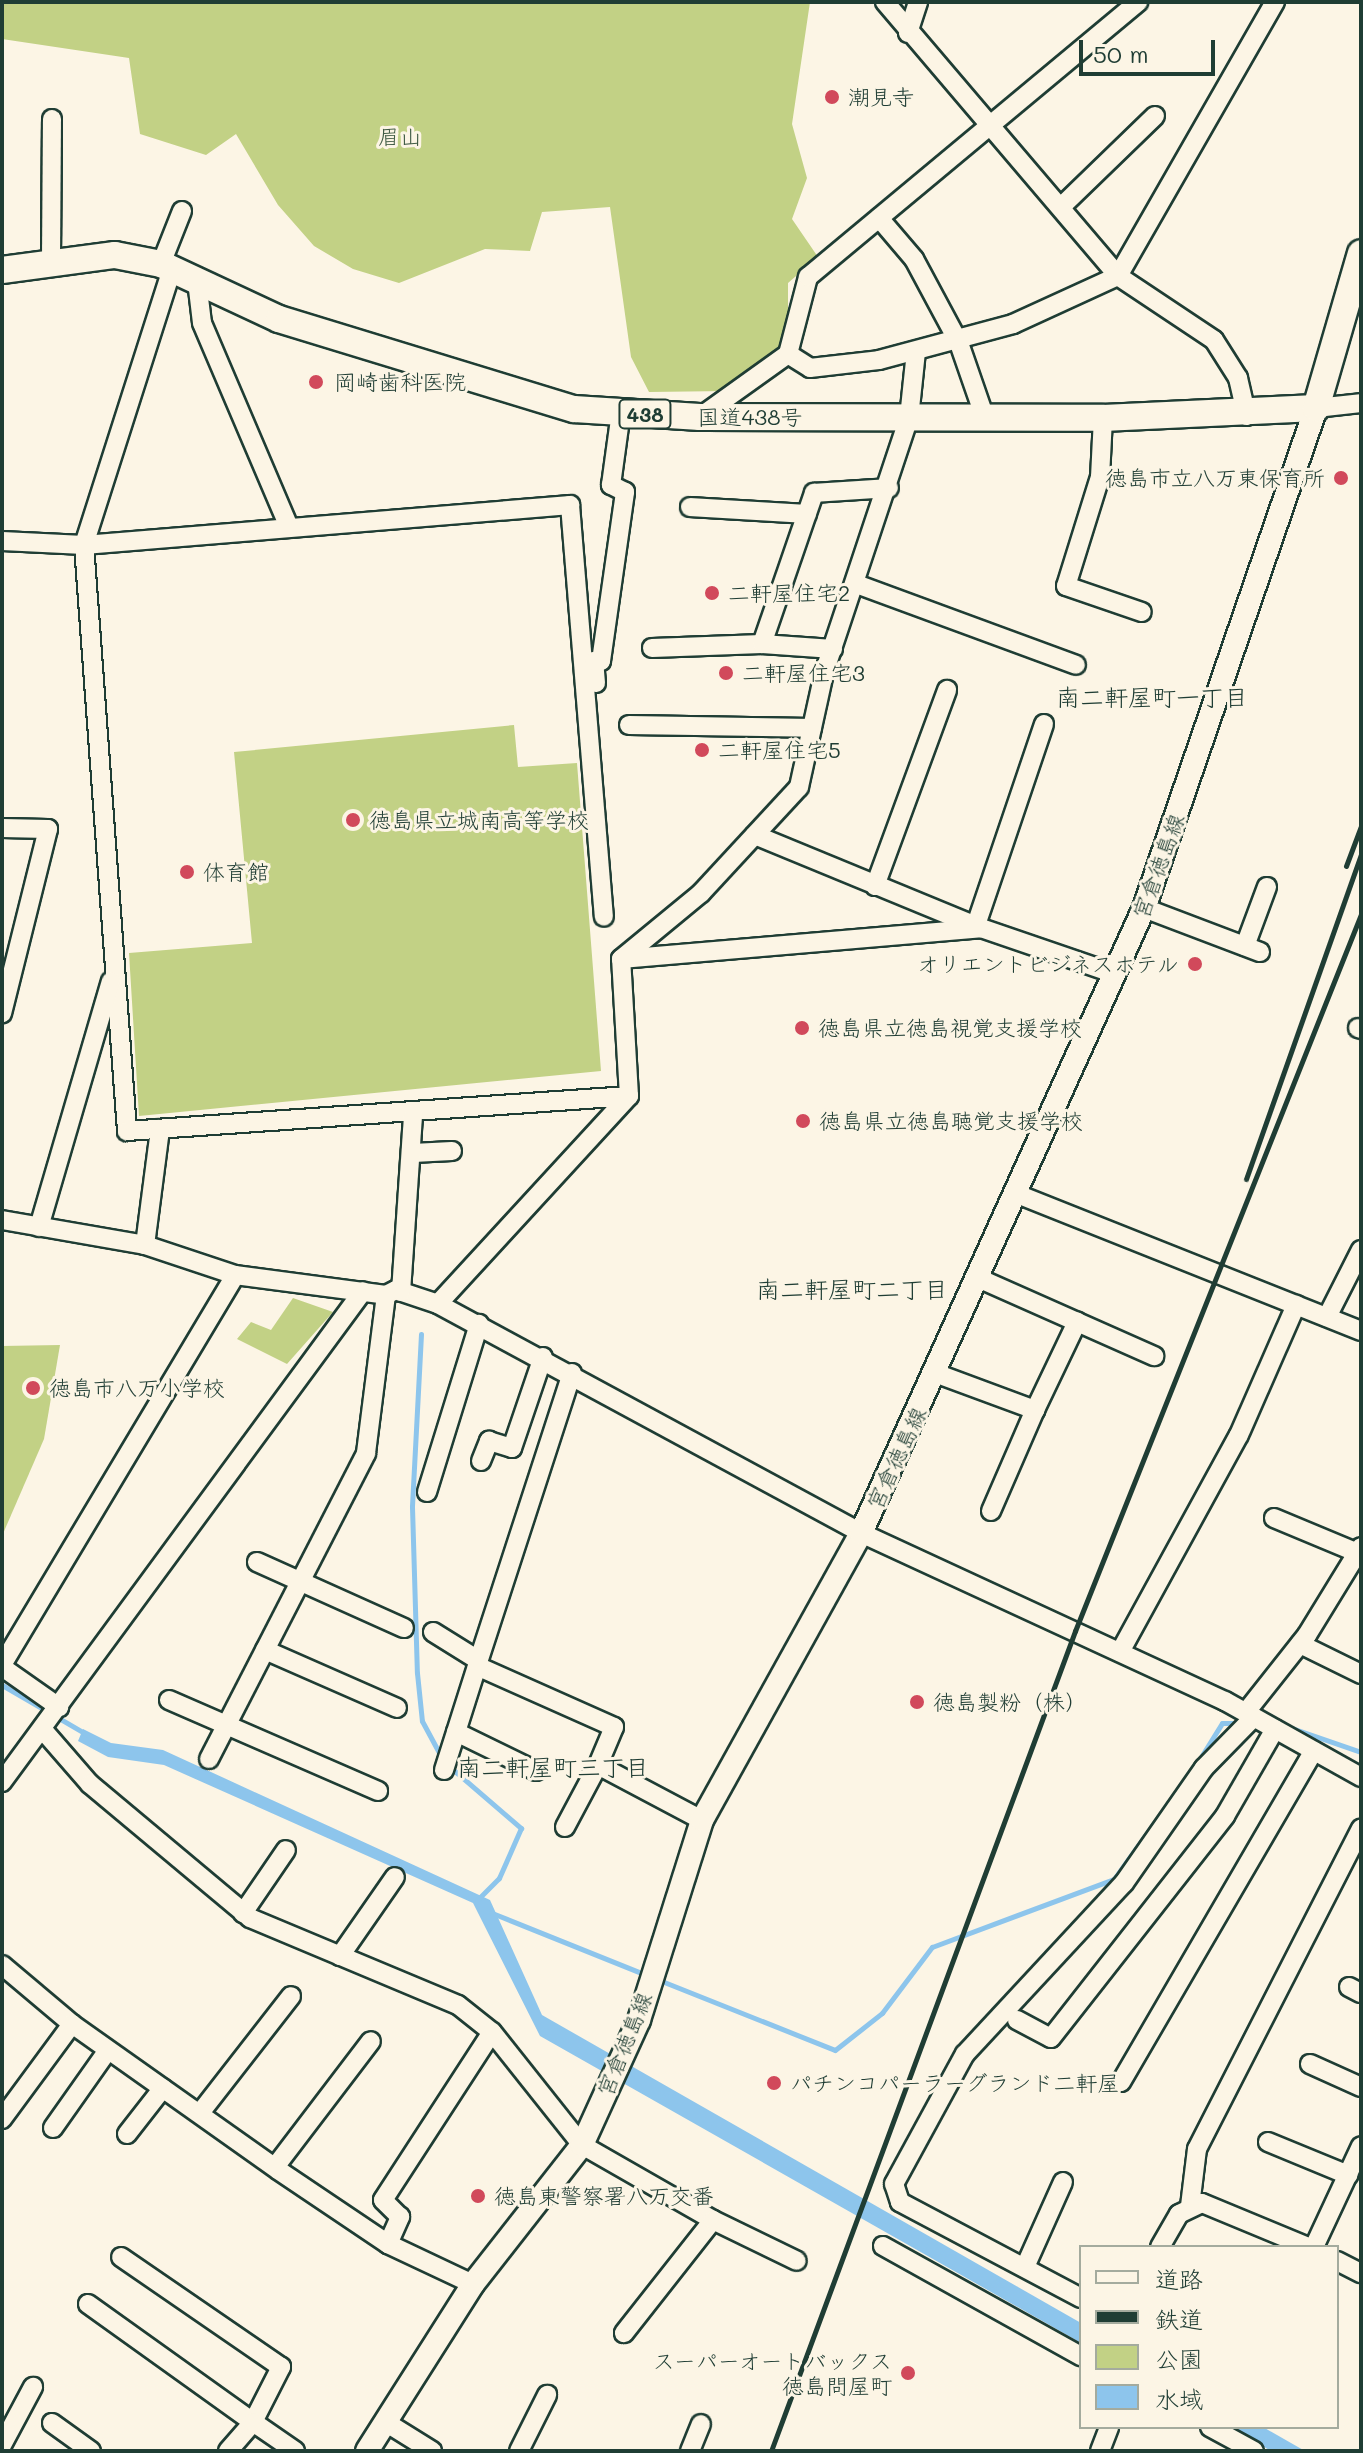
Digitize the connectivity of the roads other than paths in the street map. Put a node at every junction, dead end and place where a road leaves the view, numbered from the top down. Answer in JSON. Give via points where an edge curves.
{"nodes":[{"id":1,"x":885,"y":2,"type":"edge"},
{"id":2,"x":918,"y":2,"type":"edge"},
{"id":3,"x":1138,"y":2,"type":"edge"},
{"id":4,"x":1275,"y":2,"type":"edge"},
{"id":5,"x":908,"y":33,"type":"junction"},
{"id":6,"x":1155,"y":116,"type":"dead end"},
{"id":7,"x":52,"y":119,"type":"dead end"},
{"id":8,"x":988,"y":126,"type":"junction"},
{"id":9,"x":1063,"y":205,"type":"junction"},
{"id":10,"x":182,"y":211,"type":"dead end"},
{"id":11,"x":879,"y":218,"type":"junction"},
{"id":12,"x":1361,"y":255,"type":"edge"},
{"id":13,"x":51,"y":260,"type":"junction"},
{"id":14,"x":167,"y":266,"type":"junction"},
{"id":15,"x":2,"y":270,"type":"edge"},
{"id":16,"x":1118,"y":276,"type":"junction"},
{"id":17,"x":197,"y":281,"type":"junction"},
{"id":18,"x":957,"y":339,"type":"junction"},
{"id":19,"x":916,"y":351,"type":"junction"},
{"id":20,"x":788,"y":354,"type":"junction"},
{"id":21,"x":1361,"y":403,"type":"edge"},
{"id":22,"x":1316,"y":408,"type":"junction"},
{"id":23,"x":621,"y":412,"type":"junction"},
{"id":24,"x":1247,"y":416,"type":"junction"},
{"id":25,"x":700,"y":417,"type":"junction"},
{"id":26,"x":909,"y":418,"type":"junction"},
{"id":27,"x":985,"y":418,"type":"junction"},
{"id":28,"x":1103,"y":418,"type":"junction"},
{"id":29,"x":889,"y":488,"type":"junction"},
{"id":30,"x":690,"y":507,"type":"dead end"},
{"id":31,"x":807,"y":514,"type":"junction"},
{"id":32,"x":289,"y":527,"type":"junction"},
{"id":33,"x":2,"y":541,"type":"edge"},
{"id":34,"x":84,"y":545,"type":"junction"},
{"id":35,"x":859,"y":585,"type":"junction"},
{"id":36,"x":1142,"y":612,"type":"dead end"},
{"id":37,"x":762,"y":644,"type":"junction"},
{"id":38,"x":652,"y":648,"type":"dead end"},
{"id":39,"x":833,"y":649,"type":"junction"},
{"id":40,"x":1076,"y":665,"type":"dead end"},
{"id":41,"x":947,"y":690,"type":"dead end"},
{"id":42,"x":586,"y":700,"type":"junction"},
{"id":43,"x":1044,"y":724,"type":"dead end"},
{"id":44,"x":629,"y":725,"type":"dead end"},
{"id":45,"x":812,"y":728,"type":"junction"},
{"id":46,"x":2,"y":828,"type":"edge"},
{"id":47,"x":755,"y":835,"type":"junction"},
{"id":48,"x":875,"y":886,"type":"junction"},
{"id":49,"x":1267,"y":887,"type":"dead end"},
{"id":50,"x":1144,"y":908,"type":"junction"},
{"id":51,"x":604,"y":917,"type":"dead end"},
{"id":52,"x":979,"y":925,"type":"junction"},
{"id":53,"x":621,"y":959,"type":"junction"},
{"id":54,"x":114,"y":970,"type":"junction"},
{"id":55,"x":1115,"y":974,"type":"junction"},
{"id":56,"x":3,"y":1003,"type":"edge"},
{"id":57,"x":629,"y":1096,"type":"junction"},
{"id":58,"x":413,"y":1114,"type":"junction"},
{"id":59,"x":160,"y":1129,"type":"junction"},
{"id":60,"x":452,"y":1151,"type":"dead end"},
{"id":61,"x":413,"y":1153,"type":"junction"},
{"id":62,"x":1017,"y":1194,"type":"junction"},
{"id":63,"x":2,"y":1220,"type":"edge"},
{"id":64,"x":39,"y":1227,"type":"junction"},
{"id":65,"x":145,"y":1245,"type":"junction"},
{"id":66,"x":1361,"y":1250,"type":"edge"},
{"id":67,"x":235,"y":1275,"type":"junction"},
{"id":68,"x":978,"y":1278,"type":"junction"},
{"id":69,"x":363,"y":1291,"type":"junction"},
{"id":70,"x":393,"y":1293,"type":"junction"},
{"id":71,"x":438,"y":1304,"type":"junction"},
{"id":72,"x":1296,"y":1305,"type":"junction"},
{"id":73,"x":1327,"y":1317,"type":"junction"},
{"id":74,"x":1077,"y":1322,"type":"junction"},
{"id":75,"x":479,"y":1324,"type":"junction"},
{"id":76,"x":1361,"y":1331,"type":"edge"},
{"id":77,"x":1154,"y":1356,"type":"dead end"},
{"id":78,"x":543,"y":1357,"type":"junction"},
{"id":79,"x":572,"y":1373,"type":"junction"},
{"id":80,"x":935,"y":1373,"type":"junction"},
{"id":81,"x":1035,"y":1410,"type":"junction"},
{"id":82,"x":512,"y":1448,"type":"junction"},
{"id":83,"x":481,"y":1461,"type":"dead end"},
{"id":84,"x":543,"y":1462,"type":"junction"},
{"id":85,"x":427,"y":1492,"type":"dead end"},
{"id":86,"x":991,"y":1511,"type":"dead end"},
{"id":87,"x":1274,"y":1518,"type":"dead end"},
{"id":88,"x":861,"y":1533,"type":"junction"},
{"id":89,"x":1359,"y":1550,"type":"edge"},
{"id":90,"x":257,"y":1562,"type":"dead end"},
{"id":91,"x":306,"y":1581,"type":"junction"},
{"id":92,"x":404,"y":1628,"type":"dead end"},
{"id":93,"x":433,"y":1632,"type":"dead end"},
{"id":94,"x":1300,"y":1644,"type":"junction"},
{"id":95,"x":265,"y":1650,"type":"junction"},
{"id":96,"x":1120,"y":1652,"type":"junction"},
{"id":97,"x":477,"y":1663,"type":"junction"},
{"id":98,"x":2,"y":1666,"type":"edge"},
{"id":99,"x":1361,"y":1674,"type":"edge"},
{"id":100,"x":169,"y":1700,"type":"dead end"},
{"id":101,"x":59,"y":1707,"type":"junction"},
{"id":102,"x":397,"y":1708,"type":"dead end"},
{"id":103,"x":1250,"y":1715,"type":"junction"},
{"id":104,"x":226,"y":1725,"type":"junction"},
{"id":105,"x":1275,"y":1729,"type":"junction"},
{"id":106,"x":43,"y":1730,"type":"junction"},
{"id":107,"x":456,"y":1732,"type":"junction"},
{"id":108,"x":1314,"y":1751,"type":"junction"},
{"id":109,"x":209,"y":1759,"type":"dead end"},
{"id":110,"x":598,"y":1765,"type":"junction"},
{"id":111,"x":444,"y":1770,"type":"dead end"},
{"id":112,"x":536,"y":1771,"type":"dead end"},
{"id":113,"x":1361,"y":1777,"type":"edge"},
{"id":114,"x":2,"y":1782,"type":"edge"},
{"id":115,"x":378,"y":1791,"type":"dead end"},
{"id":116,"x":702,"y":1820,"type":"junction"},
{"id":117,"x":565,"y":1827,"type":"dead end"},
{"id":118,"x":1361,"y":1828,"type":"edge"},
{"id":119,"x":286,"y":1850,"type":"dead end"},
{"id":120,"x":395,"y":1877,"type":"dead end"},
{"id":121,"x":243,"y":1913,"type":"junction"},
{"id":122,"x":340,"y":1956,"type":"junction"},
{"id":123,"x":2,"y":1965,"type":"edge"},
{"id":124,"x":291,"y":1996,"type":"dead end"},
{"id":125,"x":1017,"y":2020,"type":"dead end"},
{"id":126,"x":72,"y":2024,"type":"junction"},
{"id":127,"x":492,"y":2032,"type":"junction"},
{"id":128,"x":371,"y":2041,"type":"dead end"},
{"id":129,"x":108,"y":2050,"type":"junction"},
{"id":130,"x":1310,"y":2064,"type":"dead end"},
{"id":131,"x":1121,"y":2082,"type":"dead end"},
{"id":132,"x":1361,"y":2087,"type":"edge"},
{"id":133,"x":163,"y":2088,"type":"junction"},
{"id":134,"x":200,"y":2113,"type":"junction"},
{"id":135,"x":2,"y":2119,"type":"edge"},
{"id":136,"x":53,"y":2128,"type":"dead end"},
{"id":137,"x":127,"y":2134,"type":"dead end"},
{"id":138,"x":1268,"y":2142,"type":"dead end"},
{"id":139,"x":582,"y":2145,"type":"junction"},
{"id":140,"x":1361,"y":2146,"type":"edge"},
{"id":141,"x":275,"y":2167,"type":"junction"},
{"id":142,"x":1348,"y":2175,"type":"junction"},
{"id":143,"x":1063,"y":2182,"type":"dead end"},
{"id":144,"x":1190,"y":2206,"type":"junction"},
{"id":145,"x":713,"y":2220,"type":"junction"},
{"id":146,"x":388,"y":2244,"type":"junction"},
{"id":147,"x":1161,"y":2245,"type":"edge"},
{"id":148,"x":1304,"y":2245,"type":"edge"},
{"id":149,"x":1315,"y":2245,"type":"edge"},
{"id":150,"x":883,"y":2246,"type":"dead end"},
{"id":151,"x":121,"y":2257,"type":"dead end"},
{"id":152,"x":797,"y":2261,"type":"dead end"},
{"id":153,"x":1339,"y":2262,"type":"edge"},
{"id":154,"x":1025,"y":2267,"type":"junction"},
{"id":155,"x":1361,"y":2273,"type":"edge"},
{"id":156,"x":473,"y":2284,"type":"junction"},
{"id":157,"x":1079,"y":2297,"type":"edge"},
{"id":158,"x":88,"y":2304,"type":"dead end"},
{"id":159,"x":624,"y":2333,"type":"dead end"},
{"id":160,"x":1079,"y":2355,"type":"edge"},
{"id":161,"x":33,"y":2387,"type":"dead end"},
{"id":162,"x":547,"y":2395,"type":"dead end"},
{"id":163,"x":253,"y":2422,"type":"junction"},
{"id":164,"x":52,"y":2423,"type":"dead end"},
{"id":165,"x":387,"y":2423,"type":"junction"},
{"id":166,"x":701,"y":2424,"type":"dead end"},
{"id":167,"x":1108,"y":2429,"type":"edge"},
{"id":168,"x":1214,"y":2429,"type":"edge"},
{"id":169,"x":2,"y":2445,"type":"edge"},
{"id":170,"x":91,"y":2451,"type":"edge"},
{"id":171,"x":228,"y":2451,"type":"edge"},
{"id":172,"x":295,"y":2451,"type":"edge"},
{"id":173,"x":367,"y":2451,"type":"edge"},
{"id":174,"x":432,"y":2451,"type":"edge"},
{"id":175,"x":519,"y":2451,"type":"edge"},
{"id":176,"x":690,"y":2451,"type":"edge"},
{"id":177,"x":1100,"y":2451,"type":"edge"},
{"id":178,"x":1254,"y":2451,"type":"edge"}],
"edges":[{"from":1,"to":5,"type":"street"},
{"from":2,"to":5,"type":"street"},
{"from":3,"to":8,"type":"street"},
{"from":4,"to":16,"type":"street"},
{"from":5,"to":8,"type":"street"},
{"from":6,"to":9,"type":"street"},
{"from":7,"to":13,"type":"street"},
{"from":8,"to":9,"type":"street"},
{"from":8,"to":11,"type":"street"},
{"from":9,"to":16,"type":"street"},
{"from":10,"to":14,"type":"street"},
{"from":11,"to":18,"type":"street","via":[[914,259]]},
{"from":11,"to":20,"type":"street","via":[[808,277]]},
{"from":12,"to":22,"type":"highway"},
{"from":13,"to":14,"type":"highway","name":"国道438号","number":"438","via":[[115,255]]},
{"from":13,"to":15,"type":"highway","name":"国道438号","number":"438"},
{"from":14,"to":17,"type":"highway","name":"国道438号","number":"438"},
{"from":14,"to":34,"type":"street"},
{"from":16,"to":18,"type":"street","via":[[1013,324]]},
{"from":16,"to":24,"type":"street","via":[[1214,340],[1238,378]]},
{"from":17,"to":23,"type":"highway","name":"国道438号","number":"438","via":[[279,319],[475,383],[574,409]]},
{"from":17,"to":32,"type":"street","via":[[202,323]]},
{"from":18,"to":19,"type":"street"},
{"from":18,"to":27,"type":"street"},
{"from":19,"to":20,"type":"street","via":[[840,368],[810,368]]},
{"from":19,"to":26,"type":"street"},
{"from":20,"to":25,"type":"street"},
{"from":21,"to":22,"type":"street"},
{"from":22,"to":24,"type":"highway","name":"国道438号","number":"438"},
{"from":22,"to":50,"type":"main road","name":"宮倉徳島線"},
{"from":23,"to":25,"type":"highway","name":"国道438号","number":"438"},
{"from":23,"to":42,"type":"street","via":[[611,485],[625,492],[601,661],[594,661],[598,699]]},
{"from":24,"to":28,"type":"highway","name":"国道438号","number":"438"},
{"from":25,"to":26,"type":"highway","name":"国道438号","number":"438"},
{"from":26,"to":27,"type":"highway","name":"国道438号","number":"438"},
{"from":26,"to":29,"type":"street"},
{"from":27,"to":28,"type":"highway","name":"国道438号","number":"438"},
{"from":28,"to":36,"type":"street","via":[[1100,477],[1066,586]]},
{"from":29,"to":31,"type":"street","via":[[814,493]]},
{"from":29,"to":35,"type":"street"},
{"from":30,"to":31,"type":"street"},
{"from":31,"to":37,"type":"street"},
{"from":32,"to":34,"type":"street"},
{"from":32,"to":42,"type":"street","via":[[570,505]]},
{"from":33,"to":34,"type":"street"},
{"from":34,"to":54,"type":"street"},
{"from":35,"to":39,"type":"street"},
{"from":35,"to":40,"type":"street"},
{"from":37,"to":38,"type":"street"},
{"from":37,"to":39,"type":"street"},
{"from":39,"to":45,"type":"street"},
{"from":41,"to":48,"type":"street"},
{"from":42,"to":51,"type":"street"},
{"from":43,"to":52,"type":"street"},
{"from":44,"to":45,"type":"street"},
{"from":45,"to":47,"type":"street","via":[[799,787]]},
{"from":46,"to":56,"type":"street","via":[[48,829]]},
{"from":47,"to":48,"type":"street"},
{"from":47,"to":53,"type":"street","via":[[701,893]]},
{"from":48,"to":52,"type":"street"},
{"from":49,"to":50,"type":"street","via":[[1253,949]]},
{"from":50,"to":55,"type":"main road","name":"宮倉徳島線"},
{"from":52,"to":53,"type":"street"},
{"from":52,"to":55,"type":"street"},
{"from":53,"to":57,"type":"street"},
{"from":54,"to":59,"type":"street","via":[[127,1131]]},
{"from":54,"to":64,"type":"street"},
{"from":55,"to":62,"type":"main road","name":"宮倉徳島線"},
{"from":57,"to":58,"type":"street"},
{"from":57,"to":71,"type":"street"},
{"from":58,"to":59,"type":"street"},
{"from":58,"to":61,"type":"street"},
{"from":59,"to":65,"type":"street"},
{"from":60,"to":61,"type":"street"},
{"from":61,"to":70,"type":"street"},
{"from":62,"to":68,"type":"main road","name":"宮倉徳島線"},
{"from":62,"to":72,"type":"street"},
{"from":63,"to":64,"type":"street"},
{"from":64,"to":65,"type":"street"},
{"from":65,"to":67,"type":"street"},
{"from":66,"to":73,"type":"street"},
{"from":67,"to":69,"type":"street"},
{"from":67,"to":98,"type":"street"},
{"from":68,"to":74,"type":"street"},
{"from":68,"to":80,"type":"main road","name":"宮倉徳島線"},
{"from":69,"to":70,"type":"street"},
{"from":69,"to":101,"type":"street"},
{"from":70,"to":71,"type":"street"},
{"from":70,"to":91,"type":"street","via":[[366,1453]]},
{"from":71,"to":75,"type":"street"},
{"from":72,"to":73,"type":"street"},
{"from":72,"to":96,"type":"street","via":[[1239,1435]]},
{"from":73,"to":76,"type":"street"},
{"from":74,"to":77,"type":"street"},
{"from":74,"to":81,"type":"street"},
{"from":75,"to":78,"type":"street"},
{"from":75,"to":85,"type":"street"},
{"from":78,"to":79,"type":"street"},
{"from":78,"to":82,"type":"street"},
{"from":79,"to":84,"type":"street"},
{"from":79,"to":88,"type":"street"},
{"from":80,"to":81,"type":"street"},
{"from":80,"to":88,"type":"main road","name":"宮倉徳島線"},
{"from":81,"to":86,"type":"street"},
{"from":82,"to":83,"type":"street","via":[[489,1441]]},
{"from":82,"to":84,"type":"street"},
{"from":84,"to":97,"type":"street"},
{"from":87,"to":89,"type":"street"},
{"from":88,"to":96,"type":"street"},
{"from":88,"to":116,"type":"main road","name":"宮倉徳島線"},
{"from":89,"to":94,"type":"street"},
{"from":90,"to":91,"type":"street"},
{"from":91,"to":92,"type":"street"},
{"from":91,"to":95,"type":"street"},
{"from":93,"to":97,"type":"street"},
{"from":94,"to":99,"type":"street"},
{"from":94,"to":103,"type":"street"},
{"from":95,"to":102,"type":"street"},
{"from":95,"to":104,"type":"street"},
{"from":96,"to":103,"type":"street"},
{"from":97,"to":107,"type":"street"},
{"from":97,"to":110,"type":"street","via":[[614,1727]]},
{"from":98,"to":101,"type":"street"},
{"from":100,"to":104,"type":"street"},
{"from":101,"to":106,"type":"street"},
{"from":103,"to":105,"type":"street"},
{"from":103,"to":154,"type":"street","via":[[1204,1768],[1124,1883],[965,2054],[894,2184],[900,2202]]},
{"from":104,"to":109,"type":"street"},
{"from":104,"to":115,"type":"street"},
{"from":105,"to":108,"type":"street"},
{"from":105,"to":125,"type":"street","via":[[1225,1816],[1051,2038]]},
{"from":106,"to":114,"type":"street"},
{"from":106,"to":121,"type":"street","via":[[90,1784]]},
{"from":107,"to":111,"type":"street"},
{"from":107,"to":112,"type":"street"},
{"from":108,"to":113,"type":"street"},
{"from":108,"to":131,"type":"street"},
{"from":110,"to":116,"type":"street"},
{"from":110,"to":117,"type":"street"},
{"from":116,"to":139,"type":"main road","name":"宮倉徳島線","via":[[626,2047]]},
{"from":118,"to":144,"type":"street","via":[[1197,2149]]},
{"from":119,"to":121,"type":"street"},
{"from":120,"to":122,"type":"street"},
{"from":121,"to":122,"type":"street"},
{"from":122,"to":127,"type":"street","via":[[458,2005]]},
{"from":123,"to":126,"type":"street"},
{"from":124,"to":134,"type":"street"},
{"from":126,"to":129,"type":"street"},
{"from":126,"to":135,"type":"street"},
{"from":127,"to":139,"type":"street"},
{"from":127,"to":146,"type":"street","via":[[383,2200],[400,2217]]},
{"from":128,"to":141,"type":"street"},
{"from":129,"to":133,"type":"street"},
{"from":129,"to":136,"type":"street"},
{"from":130,"to":132,"type":"street"},
{"from":133,"to":134,"type":"street"},
{"from":133,"to":137,"type":"street"},
{"from":134,"to":141,"type":"street"},
{"from":138,"to":142,"type":"street"},
{"from":139,"to":145,"type":"street"},
{"from":139,"to":156,"type":"main road","name":"宮倉徳島線"},
{"from":140,"to":142,"type":"street"},
{"from":141,"to":146,"type":"street"},
{"from":142,"to":149,"type":"street"},
{"from":143,"to":154,"type":"street"},
{"from":144,"to":147,"type":"street","via":[[1169,2226]]},
{"from":144,"to":148,"type":"street","via":[[1213,2204]]},
{"from":145,"to":152,"type":"street"},
{"from":145,"to":159,"type":"street"},
{"from":146,"to":156,"type":"street"},
{"from":150,"to":160,"type":"street"},
{"from":151,"to":163,"type":"street","via":[[281,2367]]},
{"from":153,"to":155,"type":"street"},
{"from":154,"to":157,"type":"street"},
{"from":156,"to":165,"type":"main road","name":"宮倉徳島線"},
{"from":158,"to":163,"type":"street"},
{"from":161,"to":169,"type":"street"},
{"from":162,"to":175,"type":"street"},
{"from":163,"to":171,"type":"street"},
{"from":163,"to":172,"type":"street"},
{"from":164,"to":170,"type":"street"},
{"from":165,"to":173,"type":"main road","name":"宮倉徳島線"},
{"from":165,"to":174,"type":"street"},
{"from":166,"to":176,"type":"street"},
{"from":167,"to":177,"type":"street"},
{"from":168,"to":178,"type":"street"}]}
